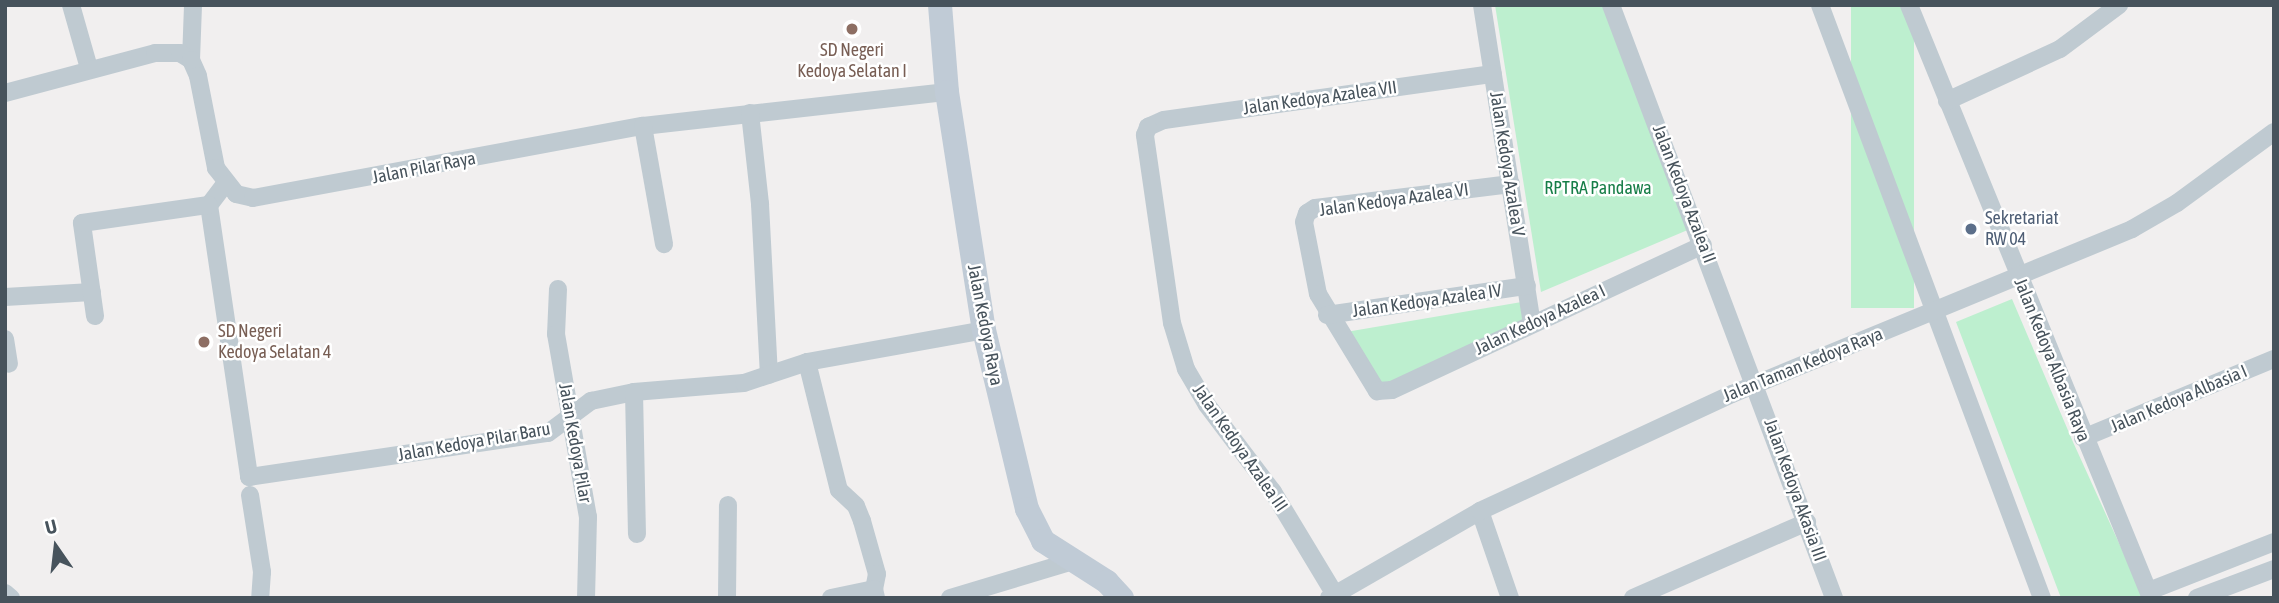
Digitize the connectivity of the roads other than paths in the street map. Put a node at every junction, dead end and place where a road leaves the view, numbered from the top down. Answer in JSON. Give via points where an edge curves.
{"nodes":[{"id":1,"x":71,"y":5,"type":"edge"},
{"id":2,"x":194,"y":5,"type":"edge"},
{"id":3,"x":940,"y":5,"type":"edge"},
{"id":4,"x":1482,"y":5,"type":"edge"},
{"id":5,"x":1611,"y":5,"type":"edge"},
{"id":6,"x":1820,"y":5,"type":"edge"},
{"id":7,"x":1909,"y":5,"type":"edge"},
{"id":8,"x":2119,"y":5,"type":"edge"},
{"id":9,"x":191,"y":61,"type":"junction"},
{"id":10,"x":89,"y":68,"type":"junction"},
{"id":11,"x":1493,"y":74,"type":"junction"},
{"id":12,"x":947,"y":92,"type":"junction"},
{"id":13,"x":5,"y":93,"type":"edge"},
{"id":14,"x":1947,"y":101,"type":"junction"},
{"id":15,"x":750,"y":113,"type":"junction"},
{"id":16,"x":643,"y":126,"type":"junction"},
{"id":17,"x":1148,"y":127,"type":"joint"},
{"id":18,"x":2274,"y":132,"type":"edge"},
{"id":19,"x":225,"y":184,"type":"junction"},
{"id":20,"x":1511,"y":184,"type":"junction"},
{"id":21,"x":209,"y":205,"type":"junction"},
{"id":22,"x":663,"y":244,"type":"dead end"},
{"id":23,"x":1703,"y":245,"type":"junction"},
{"id":24,"x":2019,"y":278,"type":"junction"},
{"id":25,"x":1527,"y":286,"type":"junction"},
{"id":26,"x":558,"y":289,"type":"dead end"},
{"id":27,"x":92,"y":292,"type":"junction"},
{"id":28,"x":5,"y":296,"type":"edge"},
{"id":29,"x":1937,"y":311,"type":"junction"},
{"id":30,"x":1327,"y":315,"type":"junction"},
{"id":31,"x":96,"y":316,"type":"dead end"},
{"id":32,"x":1532,"y":323,"type":"junction"},
{"id":33,"x":984,"y":330,"type":"junction"},
{"id":34,"x":5,"y":340,"type":"edge"},
{"id":35,"x":2274,"y":359,"type":"edge"},
{"id":36,"x":807,"y":362,"type":"junction"},
{"id":37,"x":9,"y":364,"type":"dead end"},
{"id":38,"x":769,"y":375,"type":"junction"},
{"id":39,"x":1756,"y":383,"type":"junction"},
{"id":40,"x":1377,"y":391,"type":"joint"},
{"id":41,"x":634,"y":392,"type":"junction"},
{"id":42,"x":571,"y":415,"type":"junction"},
{"id":43,"x":2083,"y":438,"type":"junction"},
{"id":44,"x":250,"y":495,"type":"dead end"},
{"id":45,"x":728,"y":505,"type":"dead end"},
{"id":46,"x":1480,"y":511,"type":"junction"},
{"id":47,"x":1807,"y":522,"type":"junction"},
{"id":48,"x":637,"y":534,"type":"dead end"},
{"id":49,"x":2274,"y":542,"type":"edge"},
{"id":50,"x":1073,"y":561,"type":"junction"},
{"id":51,"x":2274,"y":569,"type":"edge"},
{"id":52,"x":5,"y":593,"type":"edge"},
{"id":53,"x":875,"y":593,"type":"edge"},
{"id":54,"x":2150,"y":594,"type":"edge"},
{"id":55,"x":1334,"y":597,"type":"edge"},
{"id":56,"x":11,"y":598,"type":"edge"},
{"id":57,"x":260,"y":598,"type":"edge"},
{"id":58,"x":586,"y":598,"type":"edge"},
{"id":59,"x":727,"y":598,"type":"edge"},
{"id":60,"x":831,"y":598,"type":"edge"},
{"id":61,"x":950,"y":598,"type":"edge"},
{"id":62,"x":1122,"y":598,"type":"edge"},
{"id":63,"x":1510,"y":598,"type":"edge"},
{"id":64,"x":1633,"y":598,"type":"edge"},
{"id":65,"x":1834,"y":598,"type":"edge"},
{"id":66,"x":2042,"y":598,"type":"edge"},
{"id":67,"x":2197,"y":598,"type":"edge"}],
"edges":[{"from":1,"to":10,"type":"street"},
{"from":2,"to":9,"type":"street"},
{"from":3,"to":12,"type":"street","name":"Jalan Kedoya Raya"},
{"from":4,"to":11,"type":"street","name":"Jalan Kedoya Azalea V"},
{"from":5,"to":23,"type":"street","name":"Jalan Kedoya Azalea II"},
{"from":6,"to":29,"type":"street"},
{"from":7,"to":14,"type":"street","name":"Jalan Kedoya Albasia Raya"},
{"from":8,"to":14,"type":"street","via":[[2060,49]]},
{"from":9,"to":10,"type":"street","via":[[168,51]]},
{"from":9,"to":19,"type":"street","via":[[216,168]]},
{"from":10,"to":13,"type":"street"},
{"from":11,"to":17,"type":"street","name":"Jalan Kedoya Azalea VII","via":[[1164,120]]},
{"from":11,"to":20,"type":"street","name":"Jalan Kedoya Azalea V"},
{"from":12,"to":15,"type":"street","name":"Jalan Pilar Raya"},
{"from":12,"to":33,"type":"street","name":"Jalan Kedoya Raya"},
{"from":14,"to":24,"type":"street","name":"Jalan Kedoya Albasia Raya"},
{"from":15,"to":16,"type":"street","name":"Jalan Pilar Raya"},
{"from":15,"to":38,"type":"street"},
{"from":16,"to":19,"type":"street","name":"Jalan Pilar Raya","via":[[274,197],[236,194]]},
{"from":16,"to":22,"type":"street"},
{"from":17,"to":55,"type":"street","name":"Jalan Kedoya Azalea III","via":[[1145,146],[1172,323],[1186,369],[1207,405],[1273,492]]},
{"from":18,"to":24,"type":"street","name":"Jalan Taman Kedoya Raya","via":[[2154,217]]},
{"from":19,"to":21,"type":"street"},
{"from":20,"to":25,"type":"street","name":"Jalan Kedoya Azalea V"},
{"from":20,"to":30,"type":"street","name":"Jalan Kedoya Azalea VI","via":[[1315,208],[1307,213],[1304,222],[1311,271]]},
{"from":21,"to":27,"type":"street","via":[[82,223]]},
{"from":21,"to":42,"type":"street","name":"Jalan Kedoya Pilar Baru","via":[[249,477],[536,435],[561,427]]},
{"from":23,"to":32,"type":"street","name":"Jalan Kedoya Azalea I"},
{"from":23,"to":39,"type":"street","name":"Jalan Kedoya Azalea II"},
{"from":24,"to":29,"type":"street","name":"Jalan Taman Kedoya Raya"},
{"from":24,"to":43,"type":"street","name":"Jalan Kedoya Albasia Raya"},
{"from":25,"to":30,"type":"street","name":"Jalan Kedoya Azalea IV"},
{"from":25,"to":32,"type":"street","name":"Jalan Kedoya Azalea V"},
{"from":26,"to":42,"type":"street","name":"Jalan Kedoya Pilar","via":[[556,330]]},
{"from":27,"to":28,"type":"street"},
{"from":27,"to":31,"type":"street"},
{"from":29,"to":39,"type":"street","name":"Jalan Taman Kedoya Raya"},
{"from":29,"to":66,"type":"street"},
{"from":30,"to":40,"type":"street","name":"Jalan Kedoya Azalea VI"},
{"from":32,"to":40,"type":"street","name":"Jalan Kedoya Azalea I","via":[[1392,390]]},
{"from":33,"to":36,"type":"street","name":"Jalan Kedoya Pilar Baru"},
{"from":33,"to":50,"type":"street","name":"Jalan Kedoya Raya","via":[[1030,518],[1043,541]]},
{"from":34,"to":37,"type":"street"},
{"from":35,"to":43,"type":"street","name":"Jalan Kedoya Albasia I"},
{"from":36,"to":38,"type":"street","name":"Jalan Kedoya Pilar Baru"},
{"from":36,"to":53,"type":"street","via":[[839,490],[856,506],[862,521],[877,574]]},
{"from":38,"to":41,"type":"street","name":"Jalan Kedoya Pilar Baru","via":[[744,383]]},
{"from":39,"to":46,"type":"street","name":"Jalan Taman Kedoya Raya"},
{"from":39,"to":47,"type":"street","name":"Jalan Kedoya Akasia III"},
{"from":41,"to":42,"type":"street","name":"Jalan Kedoya Pilar Baru","via":[[591,401]]},
{"from":41,"to":48,"type":"street"},
{"from":42,"to":58,"type":"street","name":"Jalan Kedoya Pilar","via":[[588,517]]},
{"from":43,"to":54,"type":"street","name":"Jalan Kedoya Albasia Raya"},
{"from":44,"to":57,"type":"street","via":[[262,572]]},
{"from":45,"to":59,"type":"street"},
{"from":46,"to":55,"type":"street","name":"Jalan Taman Kedoya Raya"},
{"from":46,"to":63,"type":"street"},
{"from":47,"to":64,"type":"street"},
{"from":47,"to":65,"type":"street","name":"Jalan Kedoya Akasia III"},
{"from":49,"to":54,"type":"street"},
{"from":50,"to":61,"type":"street"},
{"from":50,"to":62,"type":"street","name":"Jalan Kedoya Raya","via":[[1107,582]]},
{"from":51,"to":67,"type":"street"},
{"from":52,"to":56,"type":"street"},
{"from":53,"to":60,"type":"street"}]}
